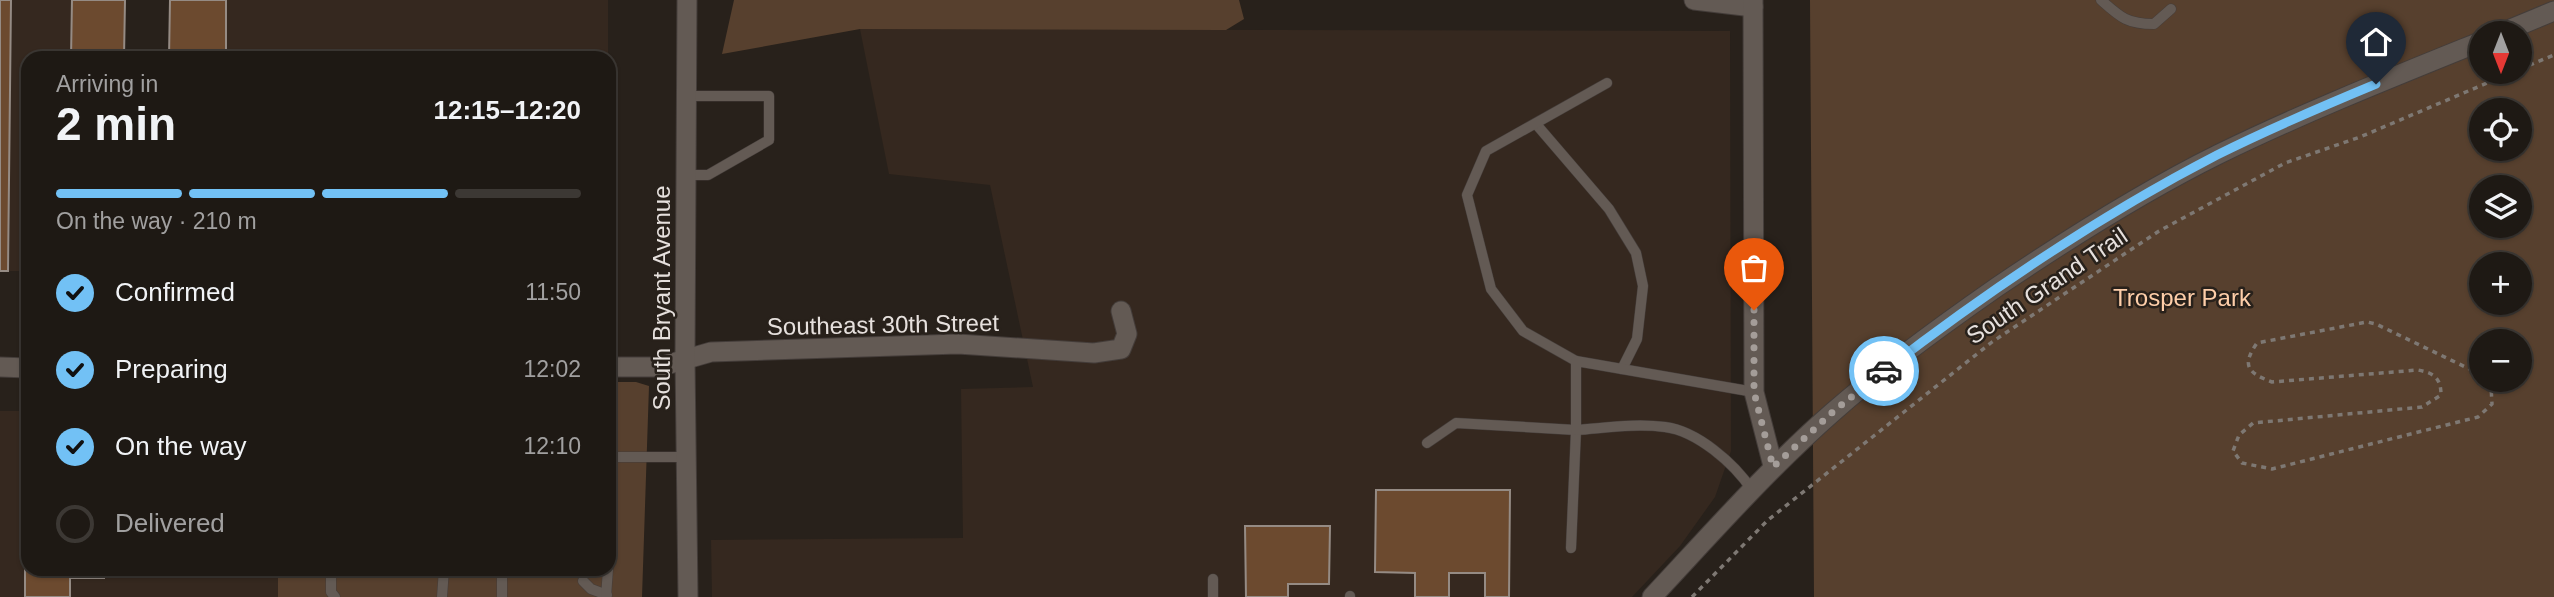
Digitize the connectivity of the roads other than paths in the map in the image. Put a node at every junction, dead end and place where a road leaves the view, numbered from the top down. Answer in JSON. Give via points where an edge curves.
{"nodes":[{"id":1,"x":687,"y":0,"type":"edge"},
{"id":2,"x":1694,"y":0,"type":"edge"},
{"id":3,"x":2101,"y":0,"type":"edge"},
{"id":4,"x":1753,"y":3,"type":"edge"},
{"id":5,"x":2171,"y":9,"type":"dead end"},
{"id":6,"x":2554,"y":11,"type":"edge"},
{"id":7,"x":2530,"y":21,"type":"edge"},
{"id":8,"x":2469,"y":46,"type":"edge"},
{"id":9,"x":1607,"y":83,"type":"dead end"},
{"id":10,"x":687,"y":96,"type":"junction"},
{"id":11,"x":1536,"y":124,"type":"junction"},
{"id":12,"x":686,"y":175,"type":"junction"},
{"id":13,"x":1121,"y":312,"type":"dead end"},
{"id":14,"x":685,"y":360,"type":"junction"},
{"id":15,"x":1576,"y":361,"type":"junction"},
{"id":16,"x":0,"y":367,"type":"edge"},
{"id":17,"x":616,"y":367,"type":"edge"},
{"id":18,"x":21,"y":368,"type":"edge"},
{"id":19,"x":1622,"y":369,"type":"junction"},
{"id":20,"x":1754,"y":392,"type":"junction"},
{"id":21,"x":1576,"y":430,"type":"junction"},
{"id":22,"x":1427,"y":443,"type":"dead end"},
{"id":23,"x":616,"y":457,"type":"edge"},
{"id":24,"x":687,"y":457,"type":"junction"},
{"id":25,"x":1773,"y":467,"type":"junction"},
{"id":26,"x":1752,"y":490,"type":"junction"},
{"id":27,"x":1571,"y":548,"type":"dead end"},
{"id":28,"x":331,"y":576,"type":"edge"},
{"id":29,"x":444,"y":576,"type":"edge"},
{"id":30,"x":502,"y":576,"type":"edge"},
{"id":31,"x":607,"y":576,"type":"edge"},
{"id":32,"x":1213,"y":579,"type":"dead end"},
{"id":33,"x":583,"y":581,"type":"dead end"},
{"id":34,"x":606,"y":596,"type":"edge"},
{"id":35,"x":335,"y":597,"type":"edge"},
{"id":36,"x":442,"y":597,"type":"edge"},
{"id":37,"x":502,"y":597,"type":"edge"},
{"id":38,"x":688,"y":597,"type":"edge"},
{"id":39,"x":1213,"y":597,"type":"edge"},
{"id":40,"x":1652,"y":597,"type":"edge"}],
"edges":[{"from":1,"to":10,"type":"street","name":"South Bryant Avenue"},
{"from":2,"to":4,"type":"street"},
{"from":3,"to":5,"type":"lane","via":[[2134,24],[2154,24]]},
{"from":4,"to":20,"type":"street"},
{"from":6,"to":7,"type":"street"},
{"from":8,"to":25,"type":"street","via":[[2306,113],[2109,215],[1932,334],[1835,410]]},
{"from":9,"to":11,"type":"lane"},
{"from":10,"to":12,"type":"street","name":"South Bryant Avenue"},
{"from":10,"to":12,"type":"lane","via":[[769,96],[769,140],[708,175]]},
{"from":11,"to":15,"type":"lane","via":[[1486,151],[1467,195],[1491,289],[1523,331]]},
{"from":11,"to":19,"type":"lane","via":[[1609,209],[1636,253],[1643,286],[1637,339]]},
{"from":12,"to":14,"type":"street","name":"South Bryant Avenue"},
{"from":13,"to":14,"type":"street","name":"Southeast 30th Street","via":[[1127,334],[1121,349],[1094,353],[958,344],[711,352]]},
{"from":14,"to":17,"type":"street","name":"Southeast 30th Street","via":[[659,367]]},
{"from":14,"to":24,"type":"street","name":"South Bryant Avenue"},
{"from":15,"to":19,"type":"lane"},
{"from":15,"to":21,"type":"lane"},
{"from":16,"to":18,"type":"street"},
{"from":19,"to":20,"type":"lane"},
{"from":20,"to":25,"type":"street"},
{"from":21,"to":22,"type":"lane","via":[[1456,424]]},
{"from":21,"to":26,"type":"lane","via":[[1667,427],[1700,440],[1729,463]]},
{"from":21,"to":27,"type":"lane"},
{"from":23,"to":24,"type":"lane"},
{"from":24,"to":38,"type":"street","name":"South Bryant Avenue"},
{"from":25,"to":26,"type":"street"},
{"from":26,"to":40,"type":"street"},
{"from":28,"to":35,"type":"lane"},
{"from":29,"to":36,"type":"lane"},
{"from":30,"to":37,"type":"lane"},
{"from":31,"to":34,"type":"lane"},
{"from":32,"to":39,"type":"lane"},
{"from":33,"to":34,"type":"lane"}]}
